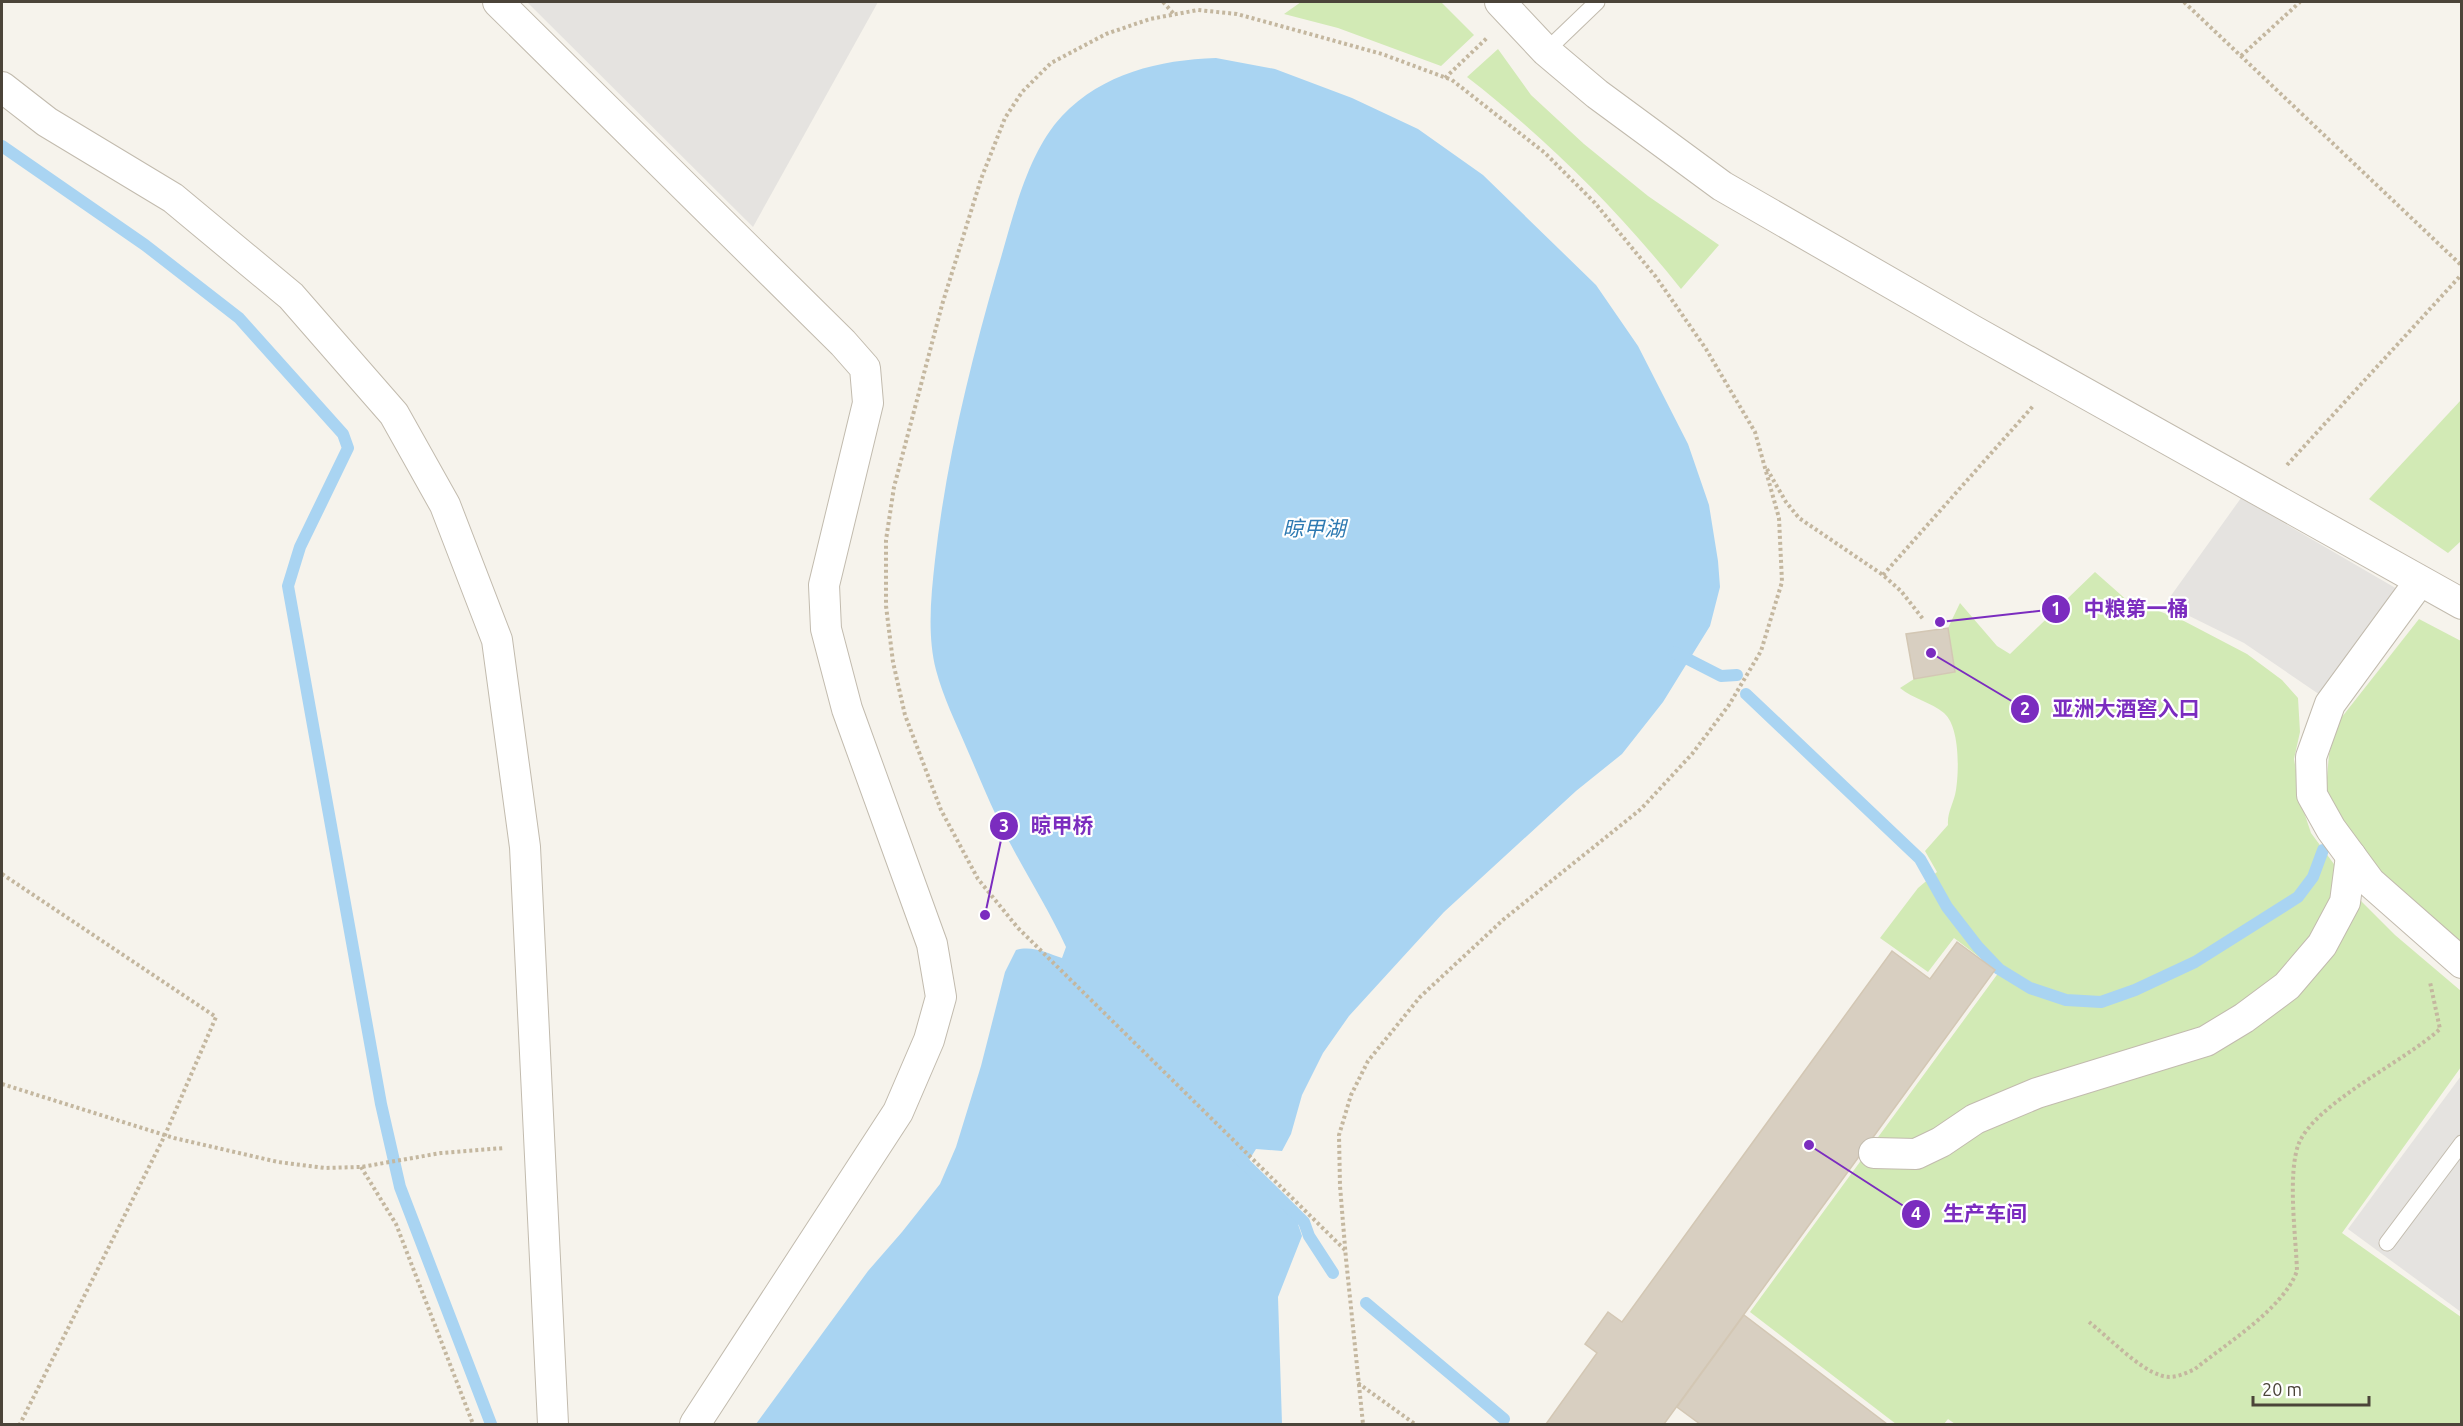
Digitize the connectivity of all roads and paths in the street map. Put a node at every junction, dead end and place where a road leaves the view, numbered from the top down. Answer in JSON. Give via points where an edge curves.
{"nodes":[{"id":1,"x":498,"y":2,"type":"edge"},
{"id":2,"x":1163,"y":2,"type":"edge"},
{"id":3,"x":1597,"y":2,"type":"edge"},
{"id":4,"x":2184,"y":2,"type":"edge"},
{"id":5,"x":2300,"y":2,"type":"edge"},
{"id":6,"x":1506,"y":8,"type":"edge"},
{"id":7,"x":1175,"y":15,"type":"junction"},
{"id":8,"x":1546,"y":51,"type":"junction"},
{"id":9,"x":2241,"y":56,"type":"junction"},
{"id":10,"x":1445,"y":78,"type":"junction"},
{"id":11,"x":2,"y":87,"type":"edge"},
{"id":12,"x":2462,"y":266,"type":"edge"},
{"id":13,"x":2462,"y":274,"type":"edge"},
{"id":14,"x":2057,"y":378,"type":"junction"},
{"id":15,"x":1764,"y":464,"type":"junction"},
{"id":16,"x":2262,"y":492,"type":"junction"},
{"id":17,"x":1883,"y":575,"type":"junction"},
{"id":18,"x":2420,"y":581,"type":"junction"},
{"id":19,"x":2462,"y":604,"type":"edge"},
{"id":20,"x":1923,"y":619,"type":"dead end"},
{"id":21,"x":2351,"y":856,"type":"junction"},
{"id":22,"x":2,"y":874,"type":"edge"},
{"id":23,"x":2436,"y":940,"type":"junction"},
{"id":24,"x":2462,"y":963,"type":"edge"},
{"id":25,"x":2,"y":1084,"type":"edge"},
{"id":26,"x":165,"y":1135,"type":"junction"},
{"id":27,"x":2462,"y":1143,"type":"edge"},
{"id":28,"x":539,"y":1145,"type":"junction"},
{"id":29,"x":1874,"y":1153,"type":"dead end"},
{"id":30,"x":360,"y":1167,"type":"junction"},
{"id":31,"x":2387,"y":1243,"type":"dead end"},
{"id":32,"x":1345,"y":1250,"type":"junction"},
{"id":33,"x":2089,"y":1322,"type":"dead end"},
{"id":34,"x":1358,"y":1383,"type":"junction"},
{"id":35,"x":20,"y":1425,"type":"edge"},
{"id":36,"x":472,"y":1425,"type":"edge"},
{"id":37,"x":553,"y":1425,"type":"edge"},
{"id":38,"x":694,"y":1425,"type":"edge"},
{"id":39,"x":1363,"y":1425,"type":"edge"},
{"id":40,"x":1415,"y":1425,"type":"edge"}],
"edges":[{"from":1,"to":38,"type":"street","via":[[865,368],[868,403],[824,585],[826,629],[847,709],[932,944],[941,997],[929,1040],[898,1112]]},
{"from":2,"to":7,"type":"path"},
{"from":3,"to":8,"type":"lane"},
{"from":4,"to":9,"type":"path"},
{"from":5,"to":9,"type":"path"},
{"from":6,"to":8,"type":"street"},
{"from":6,"to":10,"type":"path"},
{"from":7,"to":10,"type":"path","via":[[1198,10],[1237,14],[1382,54]]},
{"from":7,"to":32,"type":"path","via":[[1106,34],[1051,63],[1022,92],[1005,118],[981,179],[942,305],[894,487],[886,540],[886,606],[893,662],[905,715],[941,810],[978,879],[1018,928]]},
{"from":8,"to":14,"type":"street","via":[[1597,94],[1722,186]]},
{"from":9,"to":12,"type":"path"},
{"from":10,"to":15,"type":"path","via":[[1545,153],[1595,203],[1656,277],[1706,349],[1755,432]]},
{"from":11,"to":28,"type":"street","via":[[47,122],[173,198],[291,296],[394,414],[445,506],[497,640],[525,847]]},
{"from":13,"to":16,"type":"path"},
{"from":14,"to":16,"type":"street"},
{"from":14,"to":17,"type":"path"},
{"from":15,"to":17,"type":"path","via":[[1799,518]]},
{"from":15,"to":32,"type":"path","via":[[1779,518],[1782,582],[1761,651],[1729,705],[1698,746],[1641,809],[1504,919],[1420,997],[1368,1061],[1351,1095],[1339,1135]]},
{"from":16,"to":18,"type":"street"},
{"from":17,"to":20,"type":"path"},
{"from":18,"to":19,"type":"street"},
{"from":18,"to":21,"type":"street","via":[[2330,704],[2311,757],[2312,795]]},
{"from":21,"to":23,"type":"street","via":[[2370,882]]},
{"from":21,"to":29,"type":"street","via":[[2345,902],[2322,945],[2287,986],[2235,1023],[2206,1041],[2037,1093],[1976,1119],[1916,1154]]},
{"from":22,"to":26,"type":"path","via":[[216,1017]]},
{"from":23,"to":24,"type":"street"},
{"from":23,"to":33,"type":"path","via":[[2428,968],[2440,1029],[2330,1108],[2308,1128],[2298,1144],[2293,1185],[2297,1271],[2280,1301],[2180,1377],[2161,1376],[2146,1368]]},
{"from":25,"to":26,"type":"path"},
{"from":26,"to":30,"type":"path","via":[[279,1162],[326,1168]]},
{"from":26,"to":35,"type":"path"},
{"from":27,"to":31,"type":"lane"},
{"from":28,"to":30,"type":"path"},
{"from":28,"to":37,"type":"street"},
{"from":30,"to":36,"type":"path","via":[[396,1224]]},
{"from":32,"to":34,"type":"path"},
{"from":34,"to":39,"type":"path"},
{"from":34,"to":40,"type":"path"}]}
